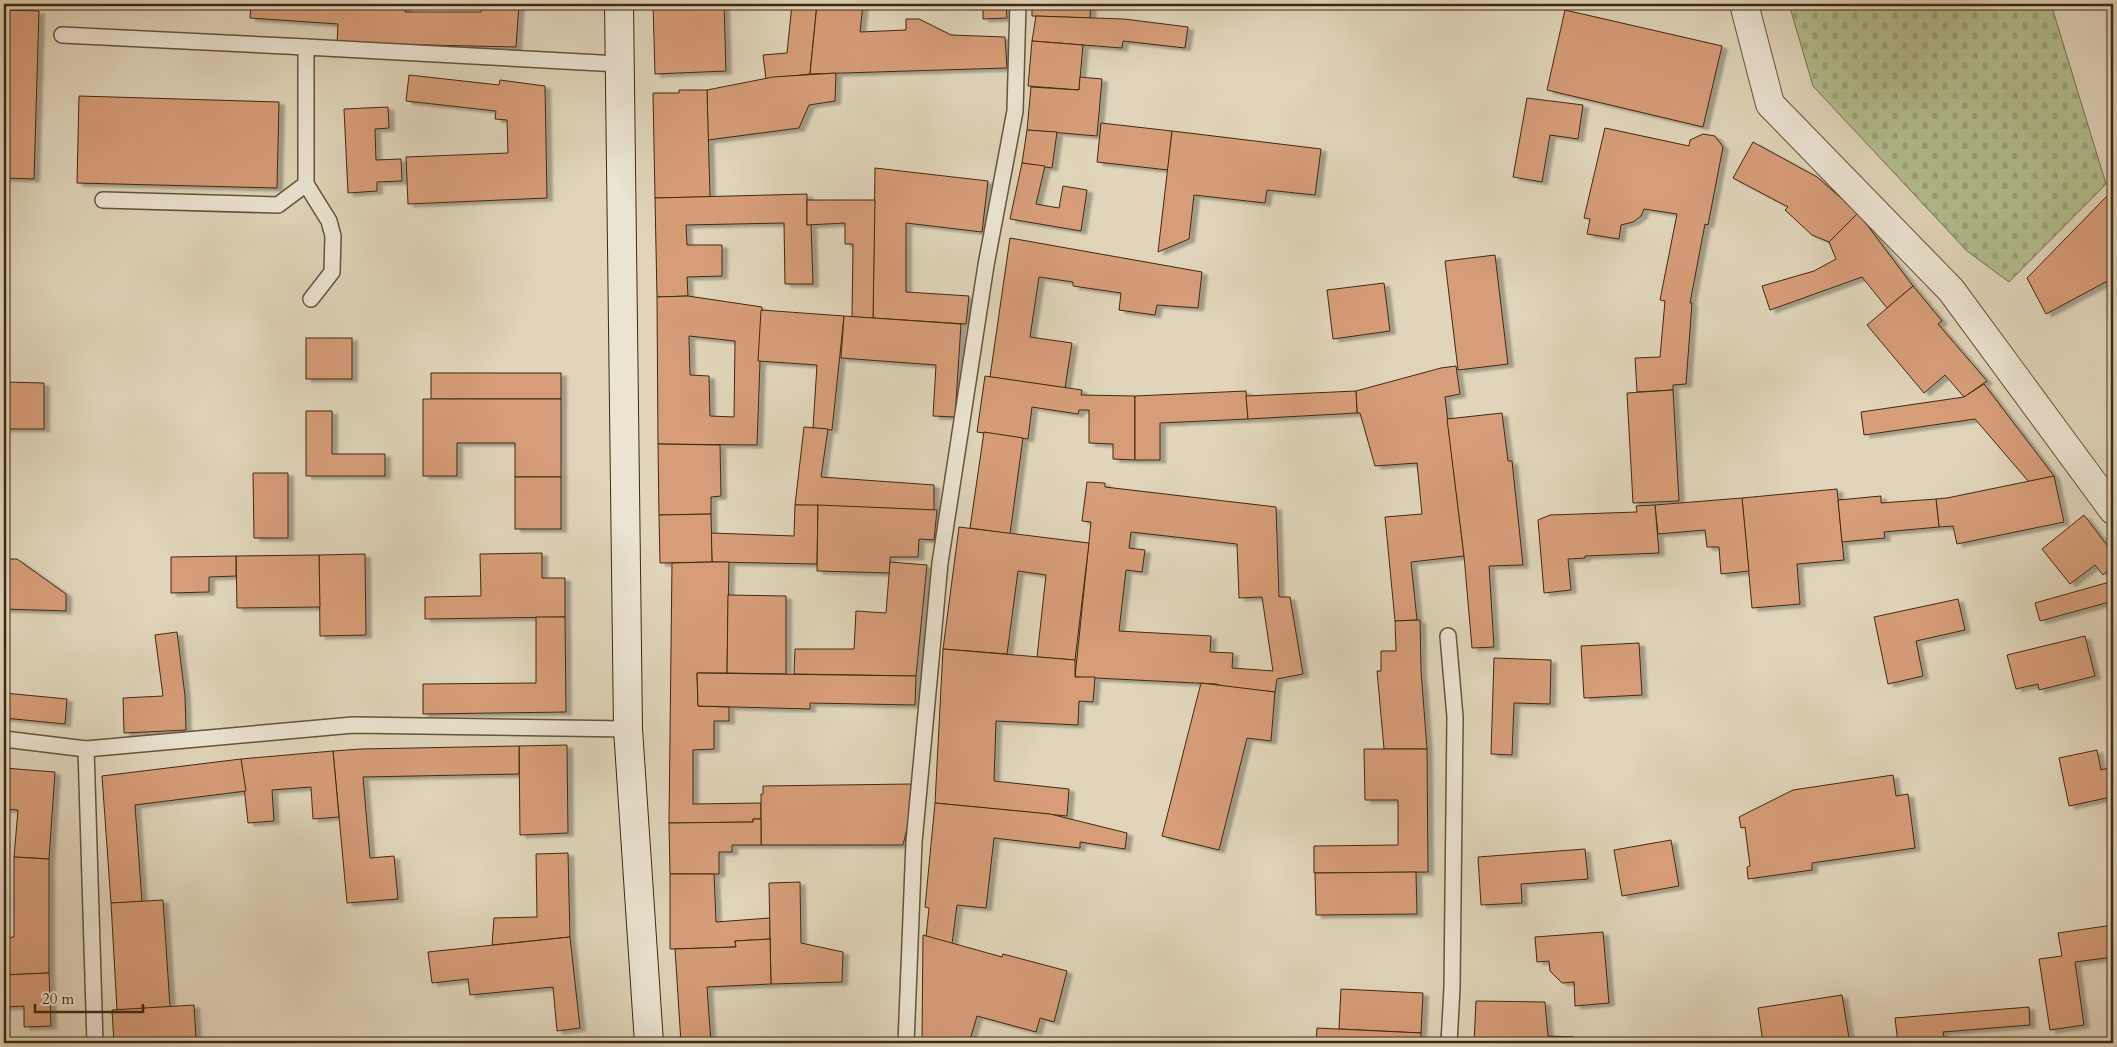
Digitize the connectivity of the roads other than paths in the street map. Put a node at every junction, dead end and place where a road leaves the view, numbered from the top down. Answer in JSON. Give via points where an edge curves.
{"nodes":[{"id":1,"x":619,"y":4,"type":"edge"},
{"id":2,"x":1018,"y":4,"type":"edge"},
{"id":3,"x":1744,"y":4,"type":"edge"},
{"id":4,"x":62,"y":35,"type":"dead end"},
{"id":5,"x":306,"y":47,"type":"junction"},
{"id":6,"x":619,"y":64,"type":"junction"},
{"id":7,"x":306,"y":184,"type":"junction"},
{"id":8,"x":103,"y":200,"type":"dead end"},
{"id":9,"x":312,"y":299,"type":"dead end"},
{"id":10,"x":2113,"y":510,"type":"edge"},
{"id":11,"x":1448,"y":636,"type":"dead end"},
{"id":12,"x":628,"y":729,"type":"junction"},
{"id":13,"x":4,"y":739,"type":"edge"},
{"id":14,"x":86,"y":749,"type":"junction"},
{"id":15,"x":95,"y":1043,"type":"edge"},
{"id":16,"x":649,"y":1043,"type":"edge"},
{"id":17,"x":906,"y":1043,"type":"edge"},
{"id":18,"x":1448,"y":1043,"type":"edge"}],
"edges":[{"from":1,"to":6,"type":"main road"},
{"from":2,"to":17,"type":"lane","via":[[1015,111],[986,265],[940,563],[914,842]]},
{"from":3,"to":10,"type":"main road","via":[[1770,104],[1951,290]]},
{"from":4,"to":5,"type":"lane"},
{"from":5,"to":6,"type":"lane"},
{"from":5,"to":7,"type":"lane"},
{"from":6,"to":12,"type":"main road"},
{"from":7,"to":8,"type":"lane","via":[[278,205]]},
{"from":7,"to":9,"type":"lane","via":[[329,221],[333,236],[332,272]]},
{"from":11,"to":18,"type":"lane","via":[[1455,717],[1452,988]]},
{"from":12,"to":14,"type":"lane","via":[[352,725]]},
{"from":12,"to":16,"type":"main road"},
{"from":13,"to":14,"type":"lane"},
{"from":14,"to":15,"type":"lane"}]}
